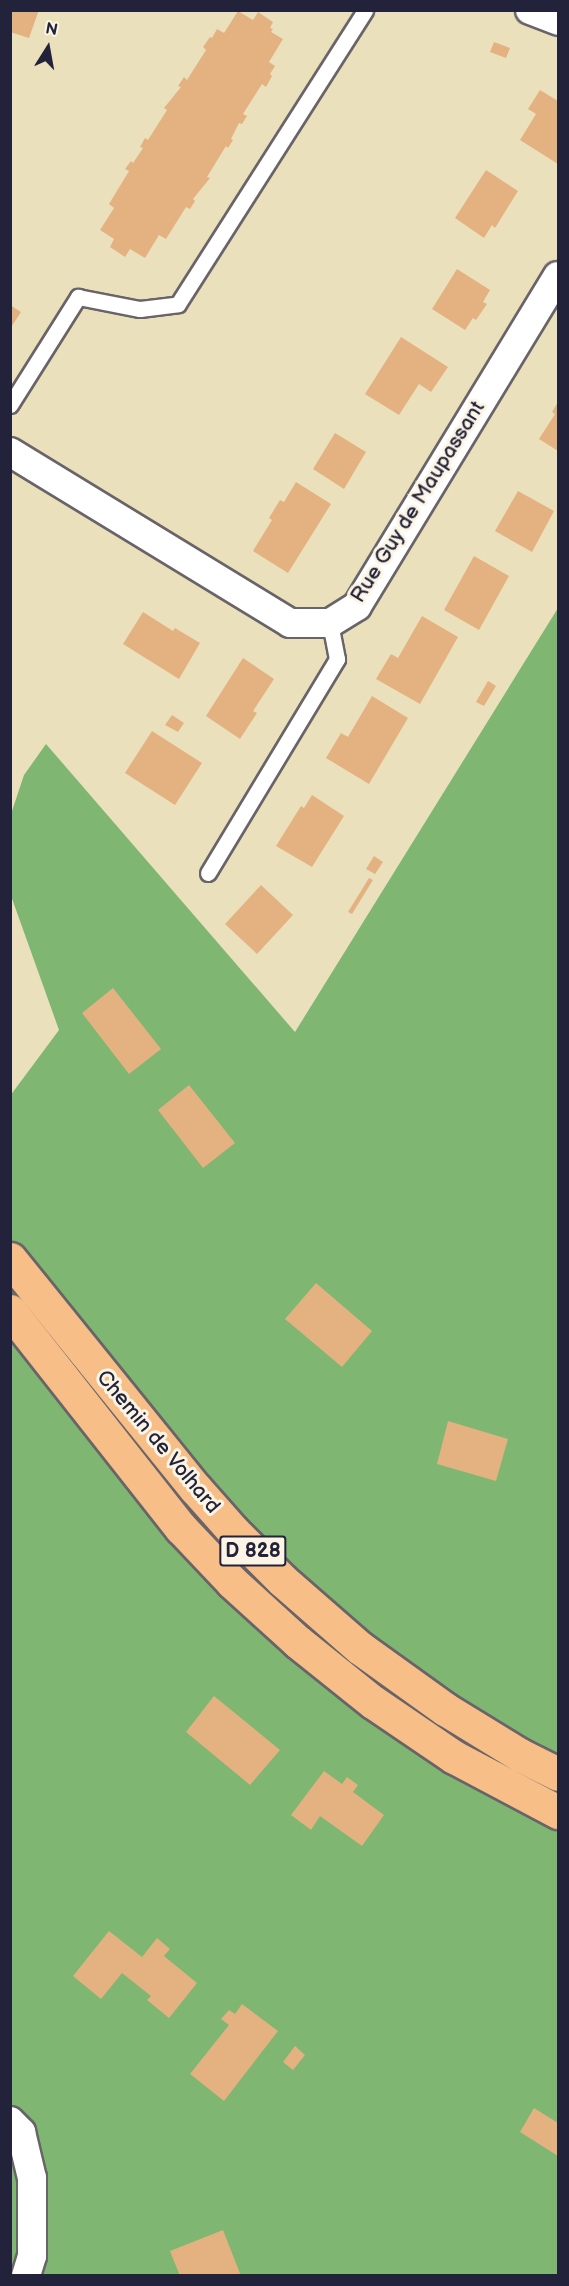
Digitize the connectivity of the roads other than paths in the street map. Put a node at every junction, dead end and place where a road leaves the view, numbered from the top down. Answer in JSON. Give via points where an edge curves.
{"nodes":[{"id":1,"x":365,"y":10,"type":"edge"},
{"id":2,"x":530,"y":10,"type":"edge"},
{"id":3,"x":558,"y":21,"type":"edge"},
{"id":4,"x":558,"y":276,"type":"edge"},
{"id":5,"x":10,"y":405,"type":"edge"},
{"id":6,"x":10,"y":452,"type":"edge"},
{"id":7,"x":330,"y":623,"type":"junction"},
{"id":8,"x":208,"y":873,"type":"dead end"},
{"id":9,"x":10,"y":1258,"type":"edge"},
{"id":10,"x":10,"y":1311,"type":"edge"},
{"id":11,"x":558,"y":1773,"type":"edge"},
{"id":12,"x":558,"y":1812,"type":"edge"},
{"id":13,"x":10,"y":2121,"type":"edge"},
{"id":14,"x":26,"y":2276,"type":"edge"}],
"edges":[{"from":1,"to":5,"type":"lane","via":[[178,304],[140,309],[78,297]]},
{"from":2,"to":3,"type":"street"},
{"from":4,"to":7,"type":"street","name":"Rue Guy de Maupassant","via":[[357,606]]},
{"from":6,"to":7,"type":"street","via":[[290,623]]},
{"from":7,"to":8,"type":"lane","via":[[337,659]]},
{"from":9,"to":11,"type":"main road","name":"Chemin de Volhard","number":"D 828","via":[[195,1488],[282,1580],[360,1648],[435,1702],[520,1755]]},
{"from":10,"to":12,"type":"main road","name":"Chemin de Volhard","number":"D 828","via":[[182,1528],[232,1582],[373,1702],[454,1757]]},
{"from":13,"to":14,"type":"street","via":[[21,2132],[32,2178],[32,2256]]}]}
